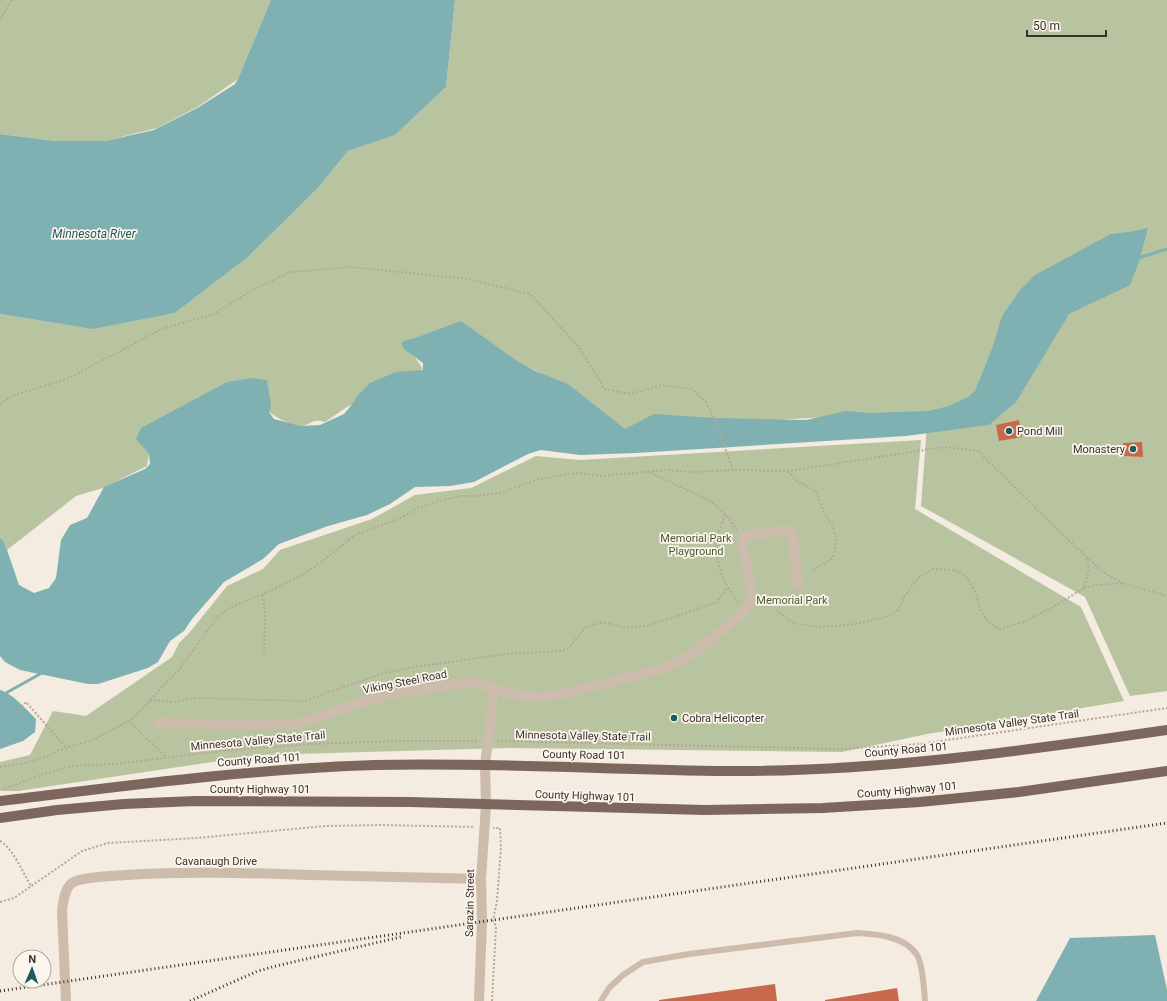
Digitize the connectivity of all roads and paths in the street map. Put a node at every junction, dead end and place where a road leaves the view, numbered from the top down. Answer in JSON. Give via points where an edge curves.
{"nodes":[{"id":1,"x":12,"y":0,"type":"edge"},
{"id":2,"x":0,"y":19,"type":"edge"},
{"id":3,"x":0,"y":404,"type":"edge"},
{"id":4,"x":733,"y":470,"type":"junction"},
{"id":5,"x":646,"y":471,"type":"junction"},
{"id":6,"x":788,"y":471,"type":"junction"},
{"id":7,"x":726,"y":514,"type":"junction"},
{"id":8,"x":743,"y":538,"type":"junction"},
{"id":9,"x":1088,"y":558,"type":"junction"},
{"id":10,"x":813,"y":570,"type":"dead end"},
{"id":11,"x":1122,"y":583,"type":"junction"},
{"id":12,"x":798,"y":584,"type":"dead end"},
{"id":13,"x":727,"y":588,"type":"junction"},
{"id":14,"x":1084,"y":588,"type":"junction"},
{"id":15,"x":263,"y":594,"type":"junction"},
{"id":16,"x":1167,"y":596,"type":"edge"},
{"id":17,"x":776,"y":610,"type":"dead end"},
{"id":18,"x":744,"y":611,"type":"junction"},
{"id":19,"x":264,"y":653,"type":"dead end"},
{"id":20,"x":493,"y":688,"type":"junction"},
{"id":21,"x":150,"y":700,"type":"junction"},
{"id":22,"x":1167,"y":708,"type":"edge"},
{"id":23,"x":14,"y":716,"type":"dead end"},
{"id":24,"x":129,"y":721,"type":"junction"},
{"id":25,"x":159,"y":723,"type":"dead end"},
{"id":26,"x":1167,"y":730,"type":"edge"},
{"id":27,"x":488,"y":741,"type":"junction"},
{"id":28,"x":67,"y":749,"type":"junction"},
{"id":29,"x":166,"y":757,"type":"junction"},
{"id":30,"x":485,"y":765,"type":"junction"},
{"id":31,"x":0,"y":767,"type":"edge"},
{"id":32,"x":1167,"y":771,"type":"edge"},
{"id":33,"x":0,"y":790,"type":"edge"},
{"id":34,"x":0,"y":801,"type":"edge"},
{"id":35,"x":486,"y":804,"type":"junction"},
{"id":36,"x":0,"y":818,"type":"edge"},
{"id":37,"x":484,"y":828,"type":"junction"},
{"id":38,"x":0,"y":841,"type":"edge"},
{"id":39,"x":481,"y":879,"type":"junction"},
{"id":40,"x":31,"y":886,"type":"junction"},
{"id":41,"x":0,"y":902,"type":"edge"},
{"id":42,"x":66,"y":1001,"type":"edge"},
{"id":43,"x":479,"y":1001,"type":"edge"},
{"id":44,"x":492,"y":1001,"type":"edge"},
{"id":45,"x":601,"y":1001,"type":"edge"},
{"id":46,"x":925,"y":1001,"type":"edge"}],
"edges":[{"from":1,"to":2,"type":"path"},
{"from":3,"to":4,"type":"path","via":[[12,396],[69,378],[162,329],[214,314],[251,291],[290,272],[351,267],[468,279],[530,294],[578,346],[605,389],[630,394],[662,385],[692,388],[706,402]]},
{"from":4,"to":5,"type":"path"},
{"from":4,"to":6,"type":"path"},
{"from":5,"to":7,"type":"path","via":[[710,501]]},
{"from":5,"to":15,"type":"path","via":[[602,476],[575,473],[559,475],[500,493],[442,500],[355,535],[320,564]]},
{"from":6,"to":9,"type":"path","via":[[944,447],[978,451]]},
{"from":6,"to":10,"type":"path","via":[[797,481],[816,491],[837,539],[833,558]]},
{"from":7,"to":8,"type":"path"},
{"from":7,"to":13,"type":"path","via":[[716,544],[720,570]]},
{"from":8,"to":12,"type":"street","via":[[785,530],[792,533]]},
{"from":8,"to":18,"type":"street","via":[[752,594],[751,601]]},
{"from":9,"to":11,"type":"path"},
{"from":9,"to":14,"type":"path","via":[[1089,570]]},
{"from":11,"to":14,"type":"path"},
{"from":11,"to":16,"type":"path"},
{"from":13,"to":18,"type":"path"},
{"from":13,"to":21,"type":"path","via":[[717,602],[650,625],[626,628],[604,622],[586,627],[569,648],[561,651],[506,654],[408,668],[381,674],[304,701],[197,698],[172,702]]},
{"from":14,"to":17,"type":"path","via":[[1023,622],[998,629],[987,621],[980,610],[968,577],[955,570],[933,568],[918,578],[898,610],[886,617],[850,625],[818,626],[793,622]]},
{"from":15,"to":19,"type":"path"},
{"from":15,"to":21,"type":"path","via":[[224,611],[179,670]]},
{"from":18,"to":20,"type":"street","name":"Viking Steel Road","via":[[703,647],[661,669],[558,695],[520,696]]},
{"from":20,"to":25,"type":"street","name":"Viking Steel Road","via":[[486,684],[467,682],[386,695],[304,723],[289,725]]},
{"from":20,"to":27,"type":"street"},
{"from":21,"to":24,"type":"path"},
{"from":22,"to":27,"type":"path","name":"Minnesota Valley State Trail","via":[[920,744],[839,749]]},
{"from":23,"to":28,"type":"path","via":[[26,702]]},
{"from":24,"to":28,"type":"path","via":[[95,739]]},
{"from":24,"to":29,"type":"path"},
{"from":26,"to":30,"type":"main road","name":"County Road 101","via":[[938,760],[823,768],[728,771]]},
{"from":27,"to":29,"type":"path","name":"Minnesota Valley State Trail","via":[[312,744]]},
{"from":27,"to":30,"type":"street"},
{"from":28,"to":31,"type":"path","via":[[25,763]]},
{"from":29,"to":33,"type":"path","name":"Minnesota Valley State Trail","via":[[115,764],[72,766]]},
{"from":30,"to":34,"type":"main road","name":"County Road 101","via":[[382,765],[277,770]]},
{"from":30,"to":35,"type":"street"},
{"from":32,"to":35,"type":"main road","name":"County Highway 101","via":[[1019,792],[823,808],[675,810]]},
{"from":35,"to":36,"type":"main road","name":"County Highway 101","via":[[267,800],[138,803]]},
{"from":35,"to":37,"type":"street","name":"Sarazin Street"},
{"from":37,"to":39,"type":"street","name":"Sarazin Street"},
{"from":37,"to":40,"type":"path","via":[[360,824],[118,842],[82,851]]},
{"from":37,"to":44,"type":"path","via":[[500,828],[501,848],[493,920],[496,927]]},
{"from":38,"to":40,"type":"path","via":[[10,850]]},
{"from":39,"to":42,"type":"street","name":"Cavanaugh Drive","via":[[166,873],[112,876],[72,883],[67,890],[62,912]]},
{"from":39,"to":43,"type":"street","name":"Sarazin Street"},
{"from":40,"to":41,"type":"path","via":[[14,898]]},
{"from":45,"to":46,"type":"lane","via":[[609,988],[623,975],[644,962],[857,933],[879,934],[891,938],[905,944],[917,955]]}]}
